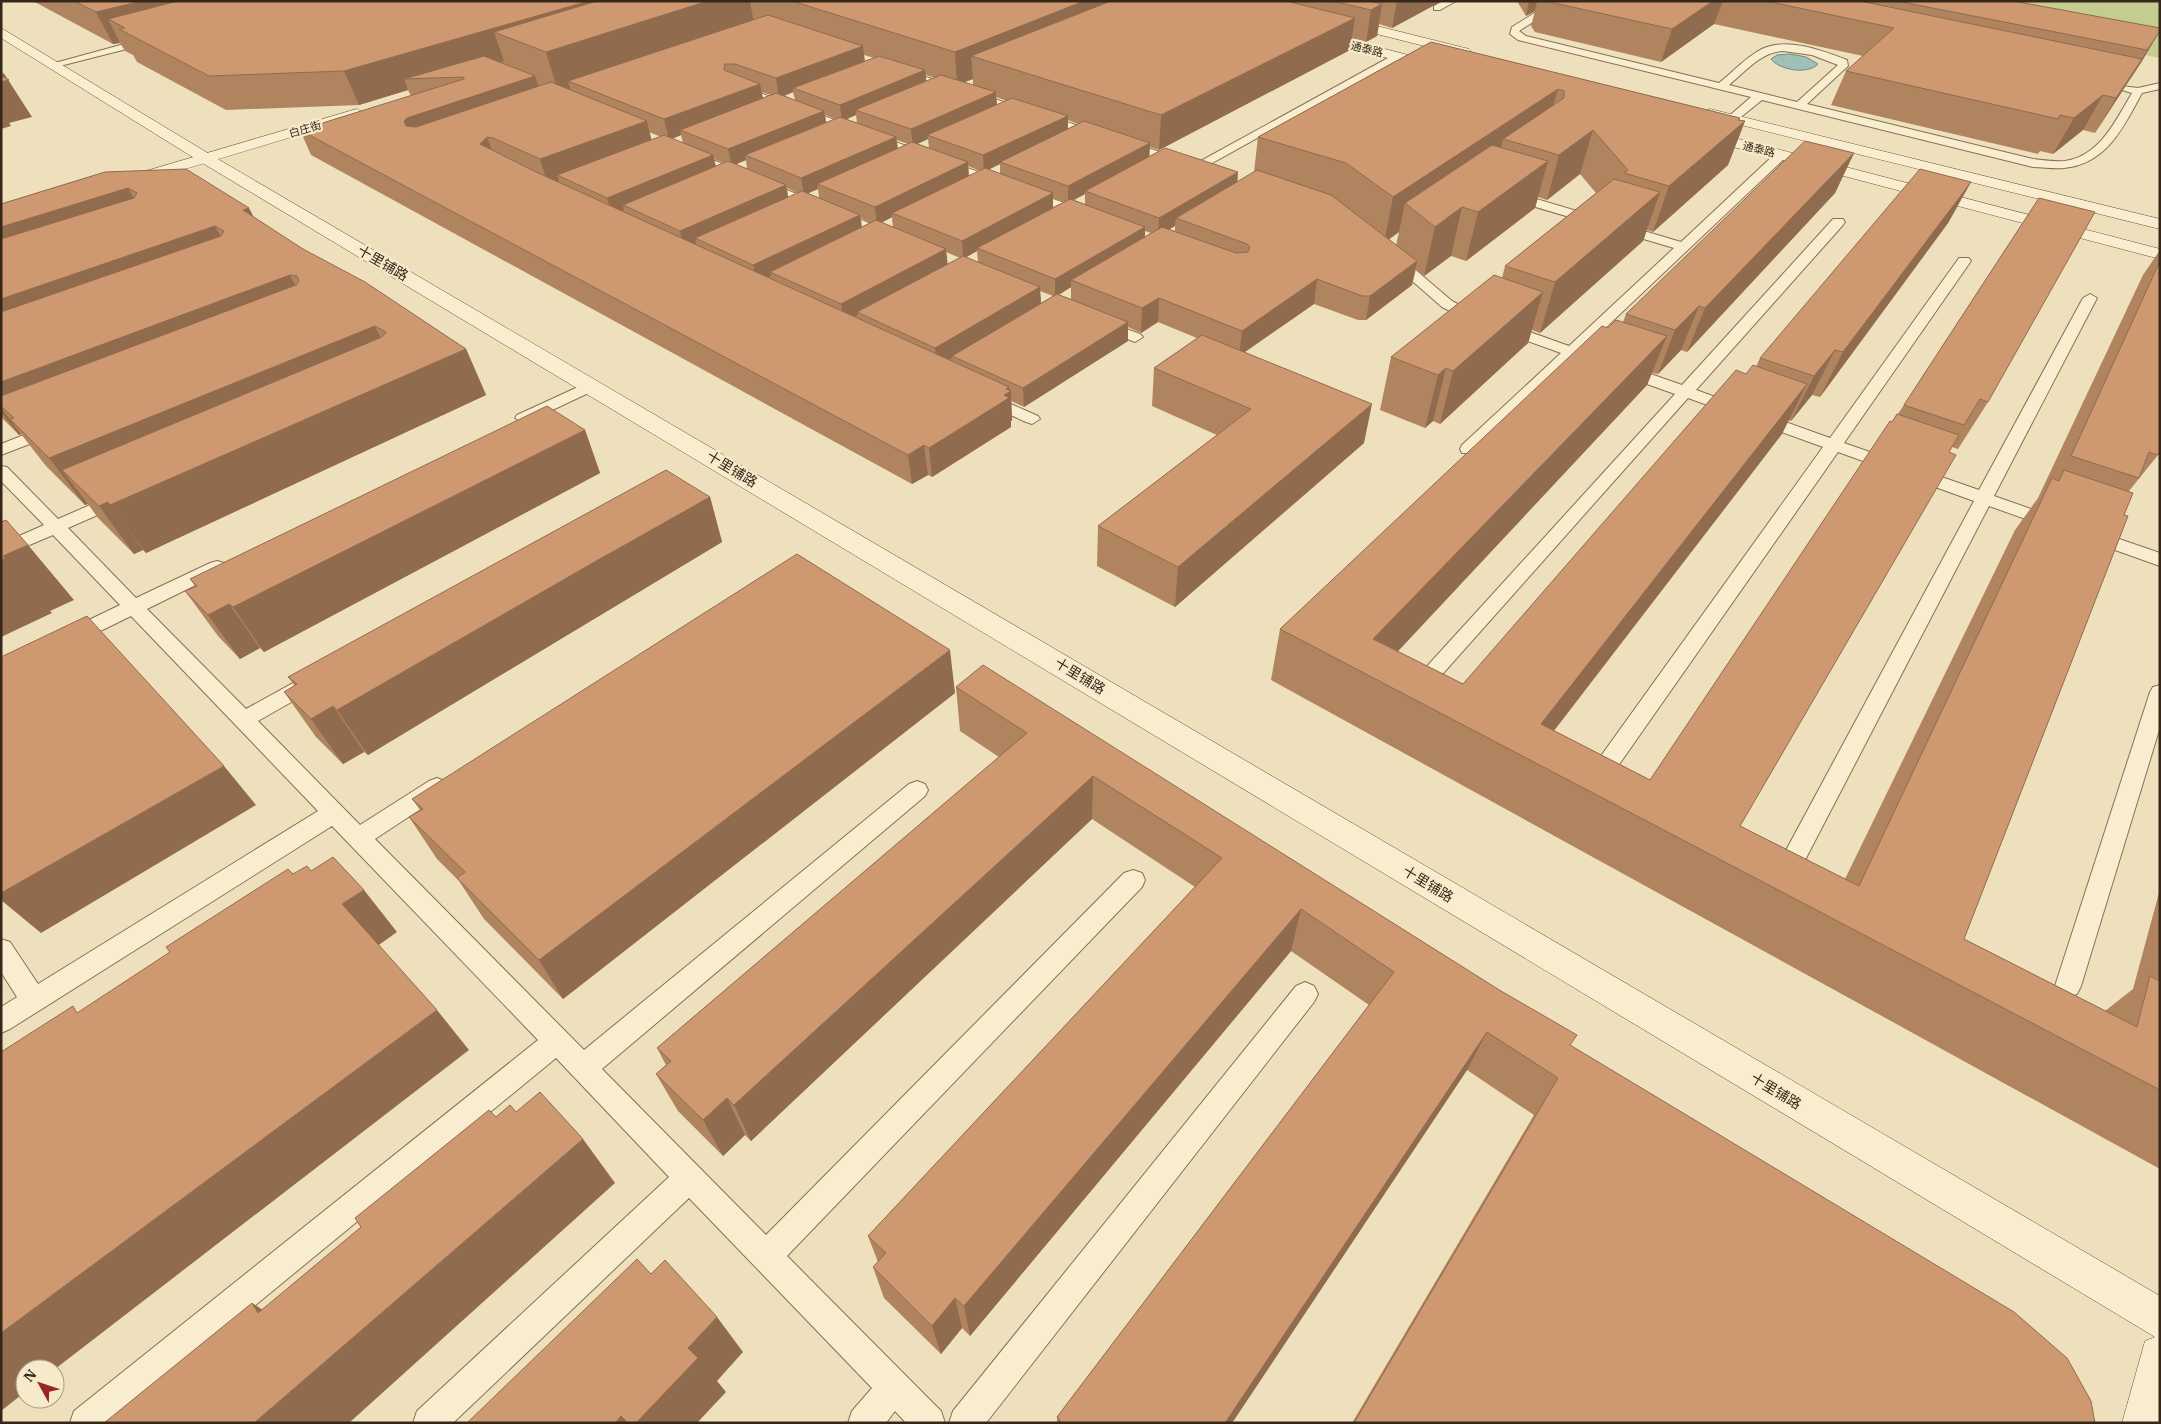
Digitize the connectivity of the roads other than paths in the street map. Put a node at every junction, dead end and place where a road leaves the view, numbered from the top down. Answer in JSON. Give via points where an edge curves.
{"nodes":[{"id":1,"x":1451,"y":1,"type":"edge"},
{"id":2,"x":1561,"y":1,"type":"edge"},
{"id":3,"x":1437,"y":8,"type":"dead end"},
{"id":4,"x":1327,"y":18,"type":"edge"},
{"id":5,"x":148,"y":30,"type":"edge"},
{"id":6,"x":1,"y":32,"type":"edge"},
{"id":7,"x":1304,"y":32,"type":"edge"},
{"id":8,"x":160,"y":38,"type":"edge"},
{"id":9,"x":1397,"y":56,"type":"junction"},
{"id":10,"x":1482,"y":56,"type":"edge"},
{"id":11,"x":49,"y":60,"type":"junction"},
{"id":12,"x":881,"y":65,"type":"edge"},
{"id":13,"x":1455,"y":71,"type":"edge"},
{"id":14,"x":975,"y":83,"type":"edge"},
{"id":15,"x":942,"y":85,"type":"junction"},
{"id":16,"x":1722,"y":86,"type":"junction"},
{"id":17,"x":2160,"y":86,"type":"edge"},
{"id":18,"x":734,"y":87,"type":"edge"},
{"id":19,"x":2119,"y":87,"type":"edge"},
{"id":20,"x":958,"y":90,"type":"junction"},
{"id":21,"x":2138,"y":91,"type":"junction"},
{"id":22,"x":924,"y":93,"type":"edge"},
{"id":23,"x":1761,"y":95,"type":"junction"},
{"id":24,"x":798,"y":97,"type":"edge"},
{"id":25,"x":780,"y":104,"type":"junction"},
{"id":26,"x":1800,"y":105,"type":"junction"},
{"id":27,"x":1012,"y":108,"type":"junction"},
{"id":28,"x":1694,"y":109,"type":"edge"},
{"id":29,"x":367,"y":110,"type":"edge"},
{"id":30,"x":761,"y":111,"type":"edge"},
{"id":31,"x":994,"y":116,"type":"edge"},
{"id":32,"x":861,"y":119,"type":"edge"},
{"id":33,"x":1732,"y":119,"type":"junction"},
{"id":34,"x":842,"y":127,"type":"junction"},
{"id":35,"x":1685,"y":130,"type":"edge"},
{"id":36,"x":1084,"y":132,"type":"junction"},
{"id":37,"x":824,"y":134,"type":"edge"},
{"id":38,"x":1066,"y":140,"type":"edge"},
{"id":39,"x":932,"y":145,"type":"edge"},
{"id":40,"x":677,"y":150,"type":"edge"},
{"id":41,"x":914,"y":153,"type":"junction"},
{"id":42,"x":1781,"y":155,"type":"junction"},
{"id":43,"x":205,"y":158,"type":"junction"},
{"id":44,"x":1165,"y":158,"type":"junction"},
{"id":45,"x":895,"y":161,"type":"edge"},
{"id":46,"x":751,"y":165,"type":"edge"},
{"id":47,"x":1148,"y":168,"type":"edge"},
{"id":48,"x":1194,"y":168,"type":"junction"},
{"id":49,"x":1004,"y":170,"type":"edge"},
{"id":50,"x":733,"y":172,"type":"junction"},
{"id":51,"x":1211,"y":173,"type":"edge"},
{"id":52,"x":715,"y":179,"type":"edge"},
{"id":53,"x":986,"y":179,"type":"junction"},
{"id":54,"x":122,"y":184,"type":"edge"},
{"id":55,"x":969,"y":187,"type":"edge"},
{"id":56,"x":1496,"y":191,"type":"edge"},
{"id":57,"x":823,"y":194,"type":"edge"},
{"id":58,"x":1087,"y":200,"type":"edge"},
{"id":59,"x":804,"y":202,"type":"junction"},
{"id":60,"x":787,"y":209,"type":"edge"},
{"id":61,"x":1070,"y":210,"type":"junction"},
{"id":62,"x":1053,"y":218,"type":"edge"},
{"id":63,"x":1096,"y":219,"type":"edge"},
{"id":64,"x":1838,"y":222,"type":"dead end"},
{"id":65,"x":895,"y":224,"type":"edge"},
{"id":66,"x":2160,"y":224,"type":"edge"},
{"id":67,"x":878,"y":232,"type":"junction"},
{"id":68,"x":861,"y":240,"type":"edge"},
{"id":69,"x":904,"y":242,"type":"edge"},
{"id":70,"x":1392,"y":246,"type":"edge"},
{"id":71,"x":1682,"y":247,"type":"junction"},
{"id":72,"x":2160,"y":254,"type":"edge"},
{"id":73,"x":1964,"y":261,"type":"dead end"},
{"id":74,"x":2090,"y":298,"type":"dead end"},
{"id":75,"x":1091,"y":319,"type":"edge"},
{"id":76,"x":1134,"y":337,"type":"dead end"},
{"id":77,"x":1571,"y":352,"type":"junction"},
{"id":78,"x":591,"y":386,"type":"junction"},
{"id":79,"x":972,"y":391,"type":"edge"},
{"id":80,"x":1685,"y":392,"type":"junction"},
{"id":81,"x":1032,"y":419,"type":"dead end"},
{"id":82,"x":66,"y":424,"type":"edge"},
{"id":83,"x":511,"y":425,"type":"edge"},
{"id":84,"x":1834,"y":445,"type":"junction"},
{"id":85,"x":1468,"y":448,"type":"dead end"},
{"id":86,"x":1,"y":450,"type":"edge"},
{"id":87,"x":1,"y":471,"type":"edge"},
{"id":88,"x":137,"y":492,"type":"edge"},
{"id":89,"x":1985,"y":498,"type":"junction"},
{"id":90,"x":56,"y":527,"type":"junction"},
{"id":91,"x":1,"y":551,"type":"edge"},
{"id":92,"x":233,"y":559,"type":"edge"},
{"id":93,"x":2160,"y":560,"type":"edge"},
{"id":94,"x":134,"y":607,"type":"junction"},
{"id":95,"x":54,"y":646,"type":"edge"},
{"id":96,"x":329,"y":672,"type":"edge"},
{"id":97,"x":2160,"y":692,"type":"edge"},
{"id":98,"x":1410,"y":696,"type":"edge"},
{"id":99,"x":243,"y":720,"type":"junction"},
{"id":100,"x":450,"y":779,"type":"edge"},
{"id":101,"x":1596,"y":780,"type":"edge"},
{"id":102,"x":916,"y":790,"type":"dead end"},
{"id":103,"x":334,"y":812,"type":"junction"},
{"id":104,"x":358,"y":838,"type":"junction"},
{"id":105,"x":1133,"y":880,"type":"dead end"},
{"id":106,"x":1779,"y":887,"type":"edge"},
{"id":107,"x":1,"y":950,"type":"edge"},
{"id":108,"x":2068,"y":986,"type":"dead end"},
{"id":109,"x":1304,"y":994,"type":"dead end"},
{"id":110,"x":34,"y":1000,"type":"junction"},
{"id":111,"x":1,"y":1021,"type":"edge"},
{"id":112,"x":557,"y":1041,"type":"junction"},
{"id":113,"x":583,"y":1068,"type":"junction"},
{"id":114,"x":690,"y":1177,"type":"junction"},
{"id":115,"x":766,"y":1256,"type":"junction"},
{"id":116,"x":2160,"y":1319,"type":"edge"},
{"id":117,"x":2160,"y":1356,"type":"edge"},
{"id":118,"x":894,"y":1387,"type":"junction"},
{"id":119,"x":86,"y":1423,"type":"edge"},
{"id":120,"x":429,"y":1423,"type":"edge"},
{"id":121,"x":864,"y":1423,"type":"edge"},
{"id":122,"x":929,"y":1423,"type":"edge"},
{"id":123,"x":965,"y":1423,"type":"edge"},
{"id":124,"x":2143,"y":1423,"type":"edge"}],
"edges":[{"from":1,"to":3,"type":"lane"},
{"from":2,"to":16,"type":"lane","via":[[1515,28],[1514,32],[1522,38]]},
{"from":4,"to":10,"type":"street","name":"通泰路"},
{"from":5,"to":11,"type":"lane"},
{"from":6,"to":11,"type":"street","name":"十里铺路"},
{"from":7,"to":9,"type":"street","name":"通泰路"},
{"from":8,"to":11,"type":"lane"},
{"from":9,"to":13,"type":"street","name":"通泰路"},
{"from":9,"to":48,"type":"lane"},
{"from":11,"to":43,"type":"street","name":"十里铺路"},
{"from":12,"to":15,"type":"lane"},
{"from":14,"to":20,"type":"lane"},
{"from":15,"to":20,"type":"lane"},
{"from":15,"to":22,"type":"lane"},
{"from":16,"to":23,"type":"lane"},
{"from":16,"to":26,"type":"lane","via":[[1767,50],[1793,49],[1843,62],[1843,66]]},
{"from":17,"to":21,"type":"lane"},
{"from":18,"to":25,"type":"lane"},
{"from":19,"to":21,"type":"lane"},
{"from":20,"to":27,"type":"lane"},
{"from":21,"to":26,"type":"lane","via":[[2106,144],[2090,158],[2066,165],[2033,163]]},
{"from":23,"to":26,"type":"lane"},
{"from":23,"to":33,"type":"lane"},
{"from":24,"to":25,"type":"lane"},
{"from":25,"to":30,"type":"lane"},
{"from":25,"to":34,"type":"lane"},
{"from":27,"to":31,"type":"lane"},
{"from":27,"to":36,"type":"lane"},
{"from":28,"to":33,"type":"street","name":"通泰路"},
{"from":29,"to":43,"type":"street","name":"白庄街"},
{"from":32,"to":34,"type":"lane"},
{"from":33,"to":66,"type":"street","name":"通泰路"},
{"from":34,"to":37,"type":"lane"},
{"from":34,"to":41,"type":"lane"},
{"from":35,"to":42,"type":"street","name":"通泰路"},
{"from":36,"to":38,"type":"lane"},
{"from":36,"to":44,"type":"lane"},
{"from":39,"to":41,"type":"lane"},
{"from":40,"to":50,"type":"lane"},
{"from":41,"to":45,"type":"lane"},
{"from":41,"to":53,"type":"lane"},
{"from":42,"to":71,"type":"lane"},
{"from":42,"to":72,"type":"street","name":"通泰路"},
{"from":43,"to":54,"type":"street","name":"白庄街"},
{"from":43,"to":78,"type":"street","name":"十里铺路"},
{"from":44,"to":47,"type":"lane"},
{"from":44,"to":48,"type":"lane"},
{"from":46,"to":50,"type":"lane"},
{"from":48,"to":51,"type":"lane"},
{"from":49,"to":53,"type":"lane"},
{"from":50,"to":52,"type":"lane"},
{"from":50,"to":59,"type":"lane"},
{"from":53,"to":55,"type":"lane"},
{"from":53,"to":61,"type":"lane"},
{"from":56,"to":71,"type":"lane"},
{"from":57,"to":59,"type":"lane"},
{"from":58,"to":61,"type":"lane"},
{"from":59,"to":60,"type":"lane"},
{"from":59,"to":67,"type":"lane"},
{"from":61,"to":62,"type":"lane"},
{"from":61,"to":63,"type":"lane"},
{"from":64,"to":80,"type":"lane"},
{"from":65,"to":67,"type":"lane"},
{"from":67,"to":68,"type":"lane"},
{"from":67,"to":69,"type":"lane"},
{"from":70,"to":77,"type":"lane","via":[[1384,251],[1447,304]]},
{"from":71,"to":77,"type":"lane"},
{"from":73,"to":84,"type":"lane"},
{"from":74,"to":89,"type":"lane"},
{"from":75,"to":76,"type":"lane"},
{"from":77,"to":80,"type":"lane"},
{"from":77,"to":85,"type":"lane"},
{"from":78,"to":83,"type":"lane"},
{"from":78,"to":116,"type":"street","name":"十里铺路"},
{"from":79,"to":81,"type":"lane"},
{"from":80,"to":84,"type":"lane"},
{"from":80,"to":98,"type":"lane"},
{"from":82,"to":86,"type":"lane"},
{"from":84,"to":89,"type":"lane"},
{"from":84,"to":101,"type":"lane"},
{"from":87,"to":90,"type":"lane"},
{"from":88,"to":90,"type":"lane"},
{"from":89,"to":93,"type":"lane"},
{"from":89,"to":106,"type":"lane"},
{"from":90,"to":91,"type":"lane"},
{"from":90,"to":94,"type":"lane"},
{"from":92,"to":94,"type":"lane"},
{"from":94,"to":95,"type":"lane"},
{"from":94,"to":99,"type":"lane"},
{"from":96,"to":99,"type":"lane"},
{"from":97,"to":108,"type":"lane"},
{"from":99,"to":103,"type":"lane"},
{"from":100,"to":104,"type":"lane"},
{"from":102,"to":113,"type":"lane"},
{"from":103,"to":104,"type":"lane"},
{"from":103,"to":110,"type":"lane"},
{"from":104,"to":112,"type":"lane"},
{"from":105,"to":115,"type":"lane"},
{"from":107,"to":110,"type":"lane"},
{"from":109,"to":123,"type":"lane"},
{"from":110,"to":111,"type":"lane"},
{"from":112,"to":113,"type":"lane"},
{"from":112,"to":119,"type":"lane"},
{"from":113,"to":114,"type":"lane"},
{"from":114,"to":115,"type":"lane"},
{"from":114,"to":120,"type":"lane"},
{"from":115,"to":118,"type":"lane"},
{"from":117,"to":124,"type":"street"},
{"from":118,"to":121,"type":"lane"},
{"from":118,"to":122,"type":"lane"}]}
